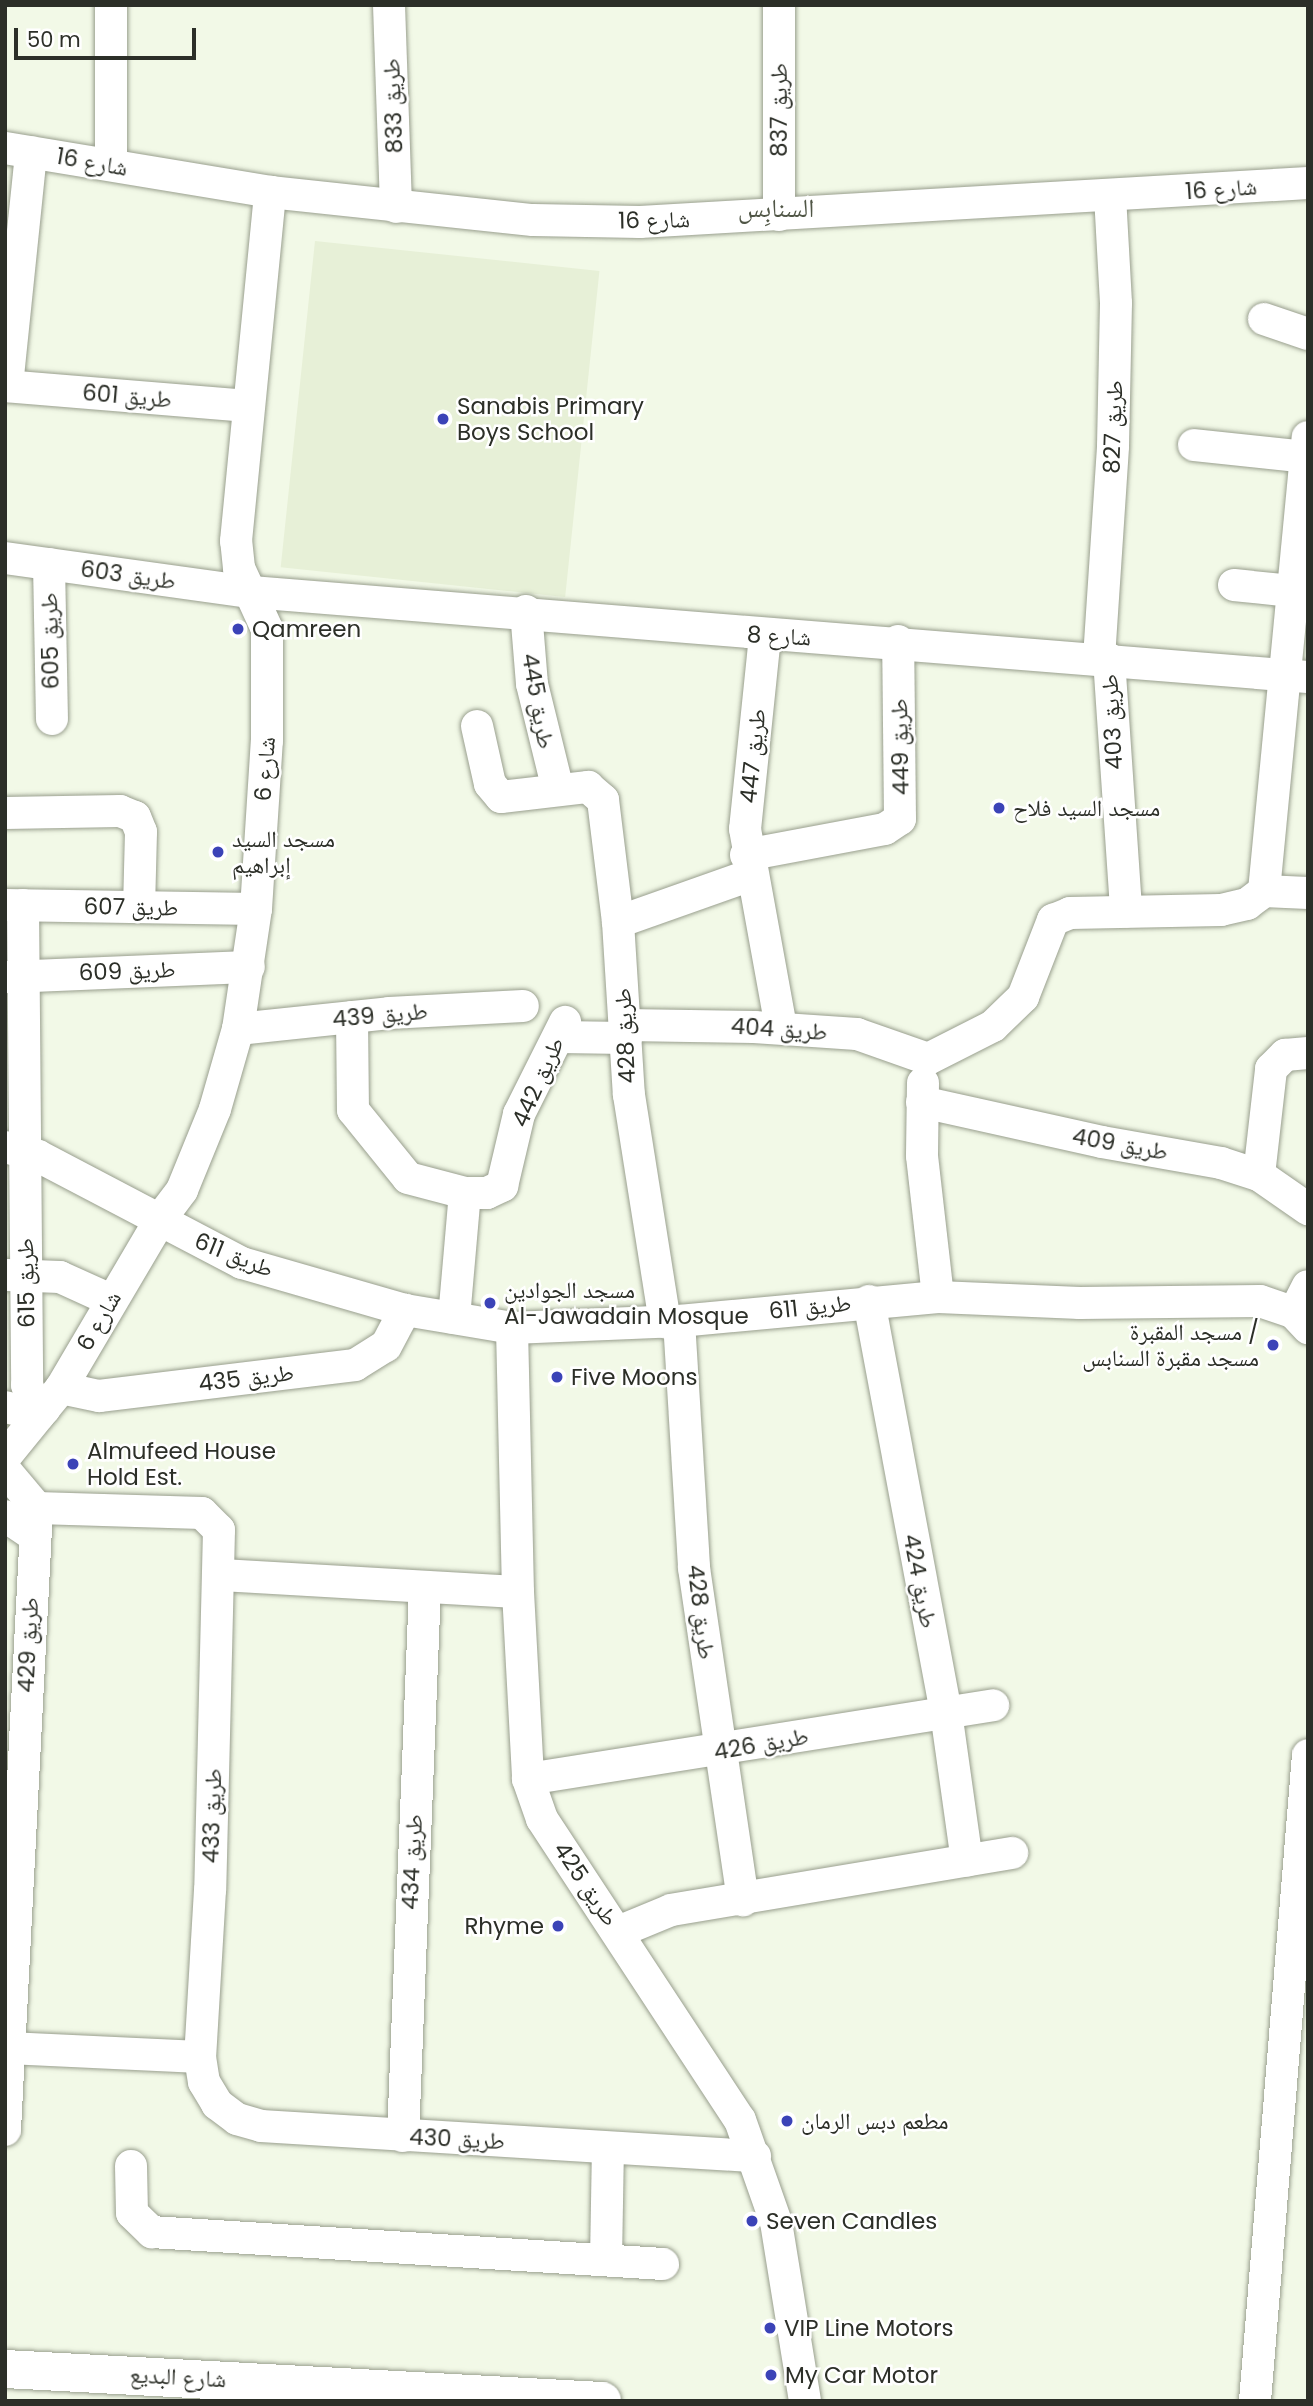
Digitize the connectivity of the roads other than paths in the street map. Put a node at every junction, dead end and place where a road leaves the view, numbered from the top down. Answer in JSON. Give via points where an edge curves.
{"nodes":[{"id":1,"x":111,"y":5,"type":"edge"},
{"id":2,"x":389,"y":5,"type":"edge"},
{"id":3,"x":779,"y":5,"type":"edge"},
{"id":4,"x":18,"y":150,"type":"edge"},
{"id":5,"x":111,"y":165,"type":"junction"},
{"id":6,"x":1308,"y":183,"type":"edge"},
{"id":7,"x":270,"y":192,"type":"junction"},
{"id":8,"x":1110,"y":197,"type":"junction"},
{"id":9,"x":396,"y":208,"type":"junction"},
{"id":10,"x":779,"y":215,"type":"junction"},
{"id":11,"x":1264,"y":319,"type":"dead end"},
{"id":12,"x":1308,"y":334,"type":"edge"},
{"id":13,"x":6,"y":386,"type":"edge"},
{"id":14,"x":247,"y":406,"type":"junction"},
{"id":15,"x":1194,"y":444,"type":"dead end"},
{"id":16,"x":1307,"y":447,"type":"edge"},
{"id":17,"x":5,"y":558,"type":"edge"},
{"id":18,"x":48,"y":564,"type":"junction"},
{"id":19,"x":1234,"y":585,"type":"dead end"},
{"id":20,"x":1292,"y":591,"type":"junction"},
{"id":21,"x":251,"y":592,"type":"junction"},
{"id":22,"x":526,"y":611,"type":"junction"},
{"id":23,"x":765,"y":636,"type":"junction"},
{"id":24,"x":898,"y":641,"type":"junction"},
{"id":25,"x":1104,"y":658,"type":"junction"},
{"id":26,"x":1296,"y":676,"type":"edge"},
{"id":27,"x":52,"y":719,"type":"dead end"},
{"id":28,"x":477,"y":726,"type":"dead end"},
{"id":29,"x":558,"y":790,"type":"junction"},
{"id":30,"x":5,"y":813,"type":"edge"},
{"id":31,"x":749,"y":865,"type":"junction"},
{"id":32,"x":1264,"y":891,"type":"junction"},
{"id":33,"x":1308,"y":893,"type":"edge"},
{"id":34,"x":14,"y":905,"type":"edge"},
{"id":35,"x":139,"y":907,"type":"junction"},
{"id":36,"x":256,"y":909,"type":"junction"},
{"id":37,"x":1126,"y":911,"type":"junction"},
{"id":38,"x":618,"y":922,"type":"junction"},
{"id":39,"x":248,"y":967,"type":"junction"},
{"id":40,"x":15,"y":976,"type":"edge"},
{"id":41,"x":523,"y":1006,"type":"dead end"},
{"id":42,"x":352,"y":1017,"type":"junction"},
{"id":43,"x":782,"y":1028,"type":"junction"},
{"id":44,"x":238,"y":1029,"type":"junction"},
{"id":45,"x":562,"y":1030,"type":"joint"},
{"id":46,"x":626,"y":1032,"type":"junction"},
{"id":47,"x":1308,"y":1053,"type":"edge"},
{"id":48,"x":928,"y":1059,"type":"junction"},
{"id":49,"x":16,"y":1065,"type":"edge"},
{"id":50,"x":922,"y":1102,"type":"junction"},
{"id":51,"x":14,"y":1149,"type":"edge"},
{"id":52,"x":1259,"y":1175,"type":"junction"},
{"id":53,"x":465,"y":1193,"type":"junction"},
{"id":54,"x":1308,"y":1209,"type":"edge"},
{"id":55,"x":161,"y":1218,"type":"junction"},
{"id":56,"x":16,"y":1275,"type":"edge"},
{"id":57,"x":938,"y":1297,"type":"junction"},
{"id":58,"x":111,"y":1300,"type":"junction"},
{"id":59,"x":869,"y":1301,"type":"junction"},
{"id":60,"x":1303,"y":1309,"type":"edge"},
{"id":61,"x":405,"y":1310,"type":"junction"},
{"id":62,"x":454,"y":1318,"type":"junction"},
{"id":63,"x":672,"y":1322,"type":"junction"},
{"id":64,"x":512,"y":1328,"type":"junction"},
{"id":65,"x":48,"y":1404,"type":"junction"},
{"id":66,"x":5,"y":1407,"type":"edge"},
{"id":67,"x":5,"y":1457,"type":"edge"},
{"id":68,"x":5,"y":1470,"type":"edge"},
{"id":69,"x":5,"y":1516,"type":"edge"},
{"id":70,"x":35,"y":1521,"type":"junction"},
{"id":71,"x":220,"y":1575,"type":"junction"},
{"id":72,"x":425,"y":1588,"type":"junction"},
{"id":73,"x":517,"y":1592,"type":"junction"},
{"id":74,"x":993,"y":1705,"type":"dead end"},
{"id":75,"x":946,"y":1712,"type":"junction"},
{"id":76,"x":720,"y":1752,"type":"junction"},
{"id":77,"x":1308,"y":1755,"type":"edge"},
{"id":78,"x":528,"y":1779,"type":"junction"},
{"id":79,"x":1012,"y":1853,"type":"dead end"},
{"id":80,"x":967,"y":1861,"type":"junction"},
{"id":81,"x":743,"y":1900,"type":"junction"},
{"id":82,"x":618,"y":1932,"type":"junction"},
{"id":83,"x":200,"y":2057,"type":"junction"},
{"id":84,"x":7,"y":2061,"type":"edge"},
{"id":85,"x":5,"y":2130,"type":"edge"},
{"id":86,"x":403,"y":2136,"type":"junction"},
{"id":87,"x":608,"y":2148,"type":"junction"},
{"id":88,"x":755,"y":2156,"type":"junction"},
{"id":89,"x":131,"y":2166,"type":"dead end"},
{"id":90,"x":606,"y":2260,"type":"junction"},
{"id":91,"x":663,"y":2264,"type":"dead end"},
{"id":92,"x":5,"y":2369,"type":"edge"},
{"id":93,"x":602,"y":2401,"type":"edge"},
{"id":94,"x":805,"y":2401,"type":"edge"},
{"id":95,"x":1255,"y":2401,"type":"edge"}],
"edges":[{"from":1,"to":5,"type":"street"},
{"from":2,"to":9,"type":"street","name":"طريق 833"},
{"from":3,"to":10,"type":"street","name":"طريق 837"},
{"from":4,"to":5,"type":"street","name":"شارع 16"},
{"from":4,"to":13,"type":"street","name":"طريق 601"},
{"from":5,"to":7,"type":"street","name":"شارع 16"},
{"from":6,"to":8,"type":"street","name":"شارع 16"},
{"from":7,"to":9,"type":"street","name":"شارع 16"},
{"from":7,"to":14,"type":"street","name":"شارع 6"},
{"from":8,"to":10,"type":"street","name":"شارع 16"},
{"from":8,"to":25,"type":"street","name":"طريق 827","via":[[1116,303]]},
{"from":9,"to":10,"type":"street","name":"شارع 16","via":[[533,220],[640,222]]},
{"from":11,"to":12,"type":"street"},
{"from":13,"to":14,"type":"street","name":"طريق 601"},
{"from":14,"to":21,"type":"street","name":"شارع 6","via":[[236,541],[239,568]]},
{"from":15,"to":16,"type":"street"},
{"from":16,"to":20,"type":"street"},
{"from":17,"to":18,"type":"street","name":"طريق 603"},
{"from":18,"to":21,"type":"street","name":"طريق 603"},
{"from":18,"to":27,"type":"street","name":"طريق 605"},
{"from":19,"to":20,"type":"street"},
{"from":20,"to":26,"type":"street"},
{"from":21,"to":22,"type":"street","name":"شارع 8"},
{"from":21,"to":36,"type":"street","name":"شارع 6","via":[[267,629],[267,741]]},
{"from":22,"to":23,"type":"street","name":"شارع 8"},
{"from":22,"to":29,"type":"street","name":"طريق 445","via":[[532,684]]},
{"from":23,"to":24,"type":"street","name":"شارع 8"},
{"from":23,"to":31,"type":"street","name":"طريق 447","via":[[745,829]]},
{"from":24,"to":25,"type":"street","name":"شارع 8"},
{"from":24,"to":31,"type":"street","name":"طريق 449","via":[[900,819],[885,829]]},
{"from":25,"to":26,"type":"street","name":"شارع 8"},
{"from":25,"to":37,"type":"street","name":"طريق 403"},
{"from":26,"to":32,"type":"street"},
{"from":28,"to":29,"type":"street","via":[[496,793],[506,798]]},
{"from":29,"to":38,"type":"street","name":"طريق 428","via":[[594,789],[603,800]]},
{"from":30,"to":35,"type":"street","via":[[120,811],[135,817],[141,832]]},
{"from":31,"to":38,"type":"street"},
{"from":31,"to":43,"type":"street","name":"طريق 447"},
{"from":32,"to":33,"type":"street"},
{"from":32,"to":37,"type":"street","via":[[1247,904],[1221,910]]},
{"from":34,"to":35,"type":"street","name":"طريق 607"},
{"from":34,"to":40,"type":"street","name":"طريق 615"},
{"from":35,"to":36,"type":"street","name":"طريق 607"},
{"from":36,"to":39,"type":"street","name":"شارع 6"},
{"from":37,"to":48,"type":"street","via":[[1070,913],[1053,920],[1023,997],[993,1026]]},
{"from":38,"to":46,"type":"street","name":"طريق 428"},
{"from":39,"to":40,"type":"street","name":"طريق 609"},
{"from":39,"to":44,"type":"street","name":"شارع 6"},
{"from":40,"to":49,"type":"street","name":"طريق 615"},
{"from":41,"to":42,"type":"street","name":"طريق 439"},
{"from":42,"to":44,"type":"street","name":"طريق 439"},
{"from":42,"to":53,"type":"street","name":"طريق 442","via":[[353,1110],[408,1178]]},
{"from":43,"to":46,"type":"street","name":"طريق 404"},
{"from":43,"to":48,"type":"street","name":"طريق 404","via":[[857,1034]]},
{"from":44,"to":55,"type":"street","name":"شارع 6","via":[[215,1109],[182,1190]]},
{"from":45,"to":46,"type":"street","name":"طريق 404"},
{"from":45,"to":53,"type":"street","name":"طريق 442","via":[[519,1114],[502,1186],[487,1193]]},
{"from":46,"to":63,"type":"street","name":"طريق 428","via":[[629,1095]]},
{"from":47,"to":52,"type":"street","via":[[1285,1055],[1276,1061]]},
{"from":48,"to":50,"type":"street"},
{"from":49,"to":51,"type":"street","name":"طريق 615"},
{"from":50,"to":52,"type":"street","name":"طريق 409","via":[[1102,1143],[1221,1163]]},
{"from":50,"to":57,"type":"street","via":[[922,1156]]},
{"from":51,"to":55,"type":"street","name":"طريق 611"},
{"from":51,"to":56,"type":"street","name":"طريق 615"},
{"from":52,"to":54,"type":"street","name":"طريق 409"},
{"from":53,"to":62,"type":"street"},
{"from":55,"to":58,"type":"street","name":"شارع 6"},
{"from":55,"to":61,"type":"street","name":"طريق 611","via":[[199,1244],[242,1263]]},
{"from":56,"to":58,"type":"street","via":[[60,1277]]},
{"from":56,"to":65,"type":"street","name":"طريق 615","via":[[27,1385],[32,1399]]},
{"from":57,"to":59,"type":"street","name":"طريق 611"},
{"from":57,"to":60,"type":"street","name":"طريق 611","via":[[1080,1303],[1260,1301]]},
{"from":58,"to":65,"type":"street","name":"شارع 6"},
{"from":59,"to":63,"type":"street","name":"طريق 611"},
{"from":59,"to":75,"type":"street","name":"طريق 424"},
{"from":61,"to":62,"type":"street","name":"طريق 611"},
{"from":61,"to":65,"type":"street","name":"طريق 435","via":[[386,1346],[355,1365]]},
{"from":62,"to":64,"type":"street","name":"طريق 611"},
{"from":63,"to":64,"type":"street","name":"طريق 611"},
{"from":63,"to":76,"type":"street","name":"طريق 428","via":[[694,1568]]},
{"from":64,"to":73,"type":"street","name":"طريق 425"},
{"from":65,"to":66,"type":"street","name":"طريق 435"},
{"from":65,"to":67,"type":"street","name":"شارع 6"},
{"from":68,"to":70,"type":"street"},
{"from":69,"to":70,"type":"street"},
{"from":70,"to":71,"type":"street","name":"طريق 433","via":[[202,1513],[219,1530]]},
{"from":70,"to":84,"type":"street","name":"طريق 429"},
{"from":71,"to":72,"type":"street"},
{"from":71,"to":83,"type":"street","name":"طريق 433"},
{"from":72,"to":73,"type":"street"},
{"from":72,"to":86,"type":"street","name":"طريق 434"},
{"from":73,"to":78,"type":"street","name":"طريق 425"},
{"from":74,"to":75,"type":"street","name":"طريق 426"},
{"from":75,"to":76,"type":"street","name":"طريق 426"},
{"from":75,"to":80,"type":"street","name":"طريق 424"},
{"from":76,"to":78,"type":"street","name":"طريق 426"},
{"from":76,"to":81,"type":"street","name":"طريق 428"},
{"from":77,"to":95,"type":"street"},
{"from":78,"to":82,"type":"street","name":"طريق 425","via":[[542,1819]]},
{"from":79,"to":80,"type":"street"},
{"from":80,"to":81,"type":"street"},
{"from":81,"to":82,"type":"street","via":[[657,1913]]},
{"from":82,"to":88,"type":"street","name":"طريق 425","via":[[740,2120]]},
{"from":83,"to":84,"type":"street"},
{"from":83,"to":86,"type":"street","name":"طريق 430","via":[[204,2082],[217,2104],[248,2124]]},
{"from":84,"to":85,"type":"street","name":"طريق 429"},
{"from":86,"to":87,"type":"street","name":"طريق 430"},
{"from":87,"to":88,"type":"street","name":"طريق 430"},
{"from":87,"to":90,"type":"street"},
{"from":88,"to":94,"type":"street","name":"طريق 425","via":[[776,2222]]},
{"from":89,"to":90,"type":"street","via":[[132,2213],[152,2232]]},
{"from":90,"to":91,"type":"street"},
{"from":92,"to":93,"type":"main road","name":"شارع البديع"}]}
